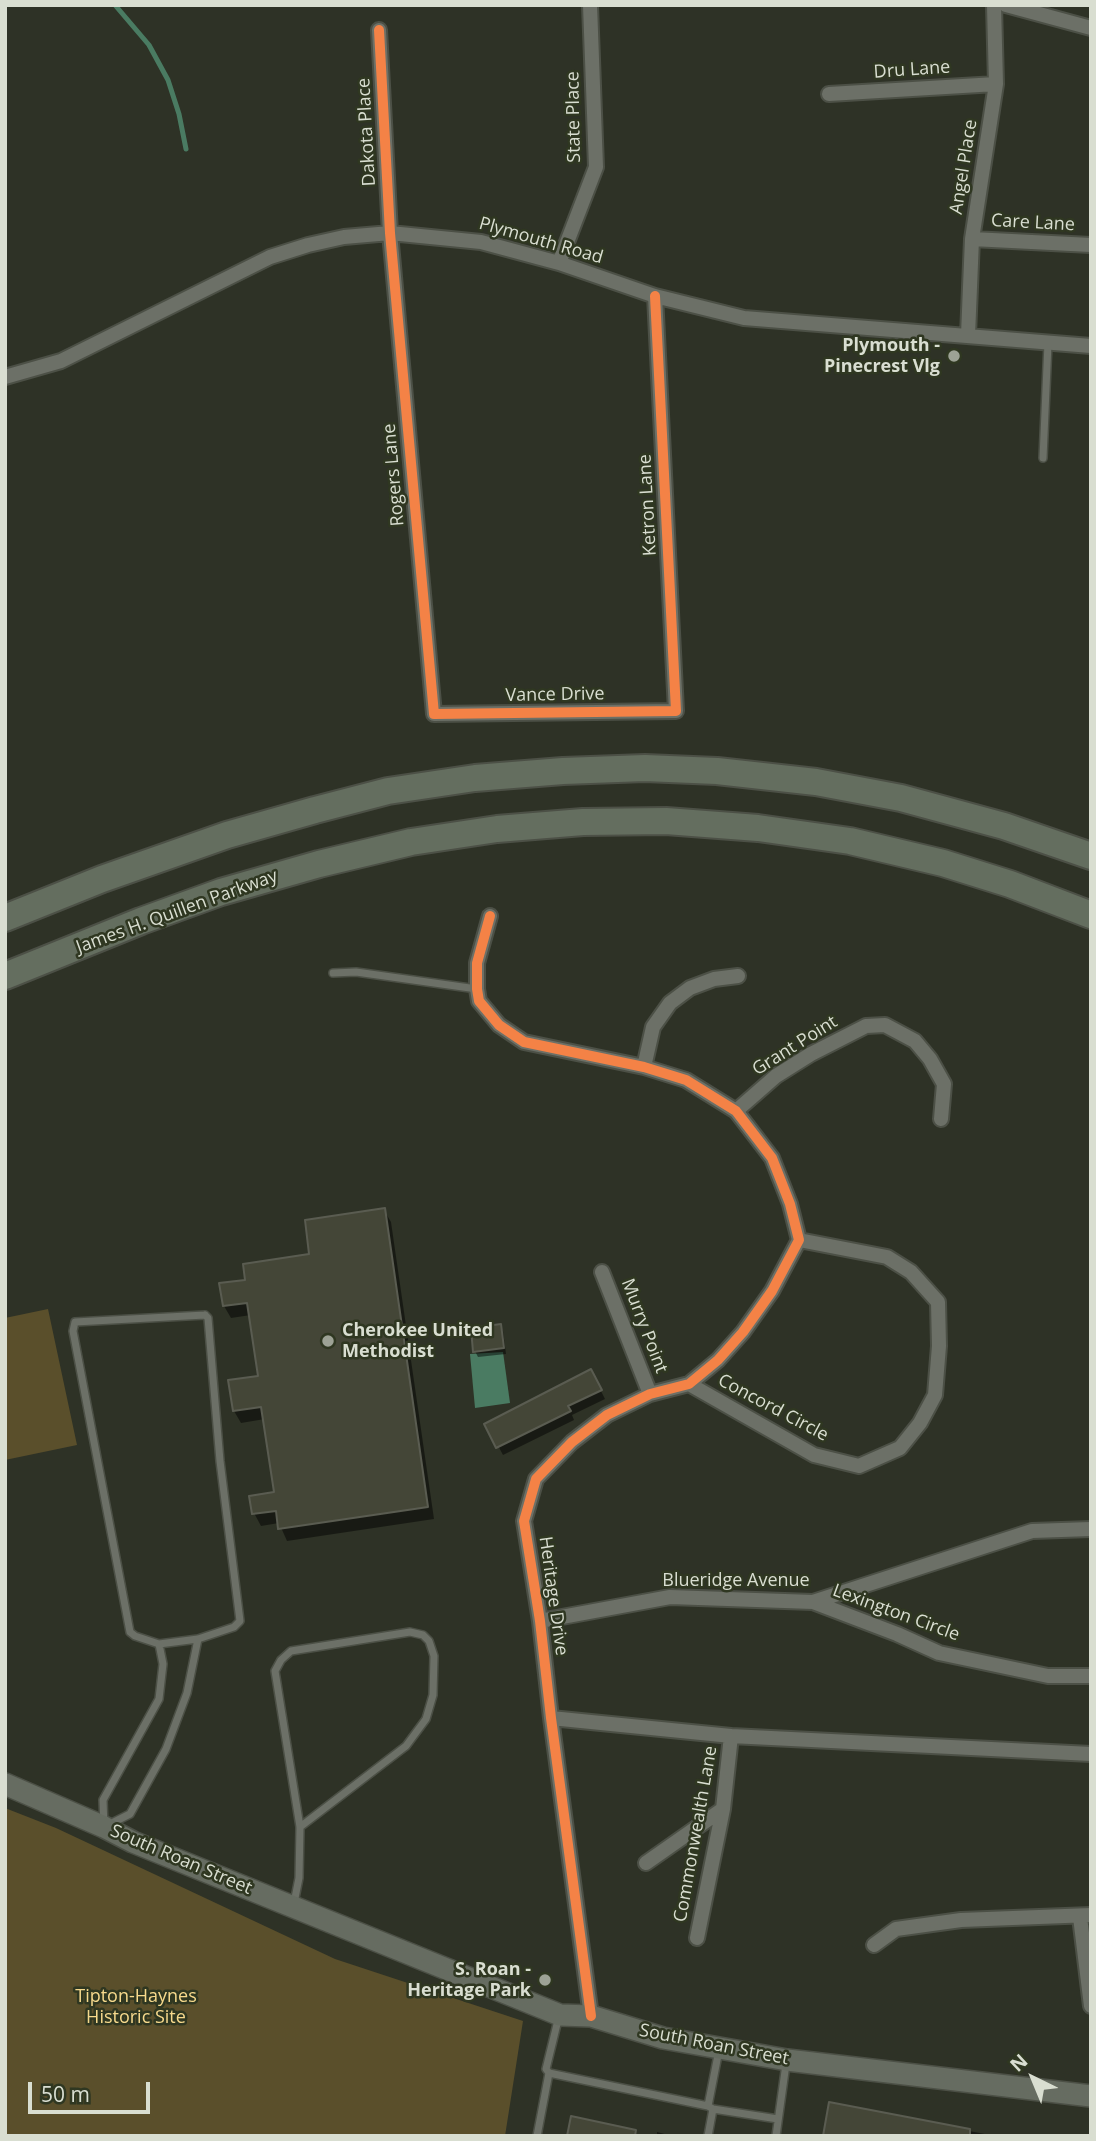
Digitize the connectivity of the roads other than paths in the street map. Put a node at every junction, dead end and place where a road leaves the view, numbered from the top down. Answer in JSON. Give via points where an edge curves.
{"nodes":[{"id":1,"x":590,"y":5,"type":"edge"},
{"id":2,"x":994,"y":5,"type":"edge"},
{"id":3,"x":1006,"y":5,"type":"edge"},
{"id":4,"x":1091,"y":28,"type":"edge"},
{"id":5,"x":379,"y":30,"type":"dead end"},
{"id":6,"x":996,"y":84,"type":"junction"},
{"id":7,"x":829,"y":94,"type":"dead end"},
{"id":8,"x":390,"y":233,"type":"junction"},
{"id":9,"x":972,"y":239,"type":"junction"},
{"id":10,"x":1091,"y":245,"type":"edge"},
{"id":11,"x":559,"y":263,"type":"junction"},
{"id":12,"x":655,"y":296,"type":"junction"},
{"id":13,"x":968,"y":335,"type":"junction"},
{"id":14,"x":1048,"y":342,"type":"junction"},
{"id":15,"x":1091,"y":346,"type":"edge"},
{"id":16,"x":5,"y":377,"type":"edge"},
{"id":17,"x":1043,"y":458,"type":"dead end"},
{"id":18,"x":676,"y":712,"type":"joint"},
{"id":19,"x":433,"y":714,"type":"joint"},
{"id":20,"x":1091,"y":856,"type":"edge"},
{"id":21,"x":1091,"y":915,"type":"edge"},
{"id":22,"x":491,"y":916,"type":"dead end"},
{"id":23,"x":5,"y":918,"type":"edge"},
{"id":24,"x":333,"y":973,"type":"dead end"},
{"id":25,"x":5,"y":976,"type":"edge"},
{"id":26,"x":738,"y":976,"type":"dead end"},
{"id":27,"x":477,"y":989,"type":"junction"},
{"id":28,"x":644,"y":1067,"type":"junction"},
{"id":29,"x":736,"y":1111,"type":"junction"},
{"id":30,"x":941,"y":1119,"type":"dead end"},
{"id":31,"x":799,"y":1240,"type":"junction"},
{"id":32,"x":602,"y":1272,"type":"dead end"},
{"id":33,"x":689,"y":1384,"type":"junction"},
{"id":34,"x":650,"y":1394,"type":"junction"},
{"id":35,"x":1091,"y":1529,"type":"edge"},
{"id":36,"x":813,"y":1602,"type":"junction"},
{"id":37,"x":540,"y":1621,"type":"junction"},
{"id":38,"x":198,"y":1639,"type":"junction"},
{"id":39,"x":159,"y":1644,"type":"junction"},
{"id":40,"x":1091,"y":1676,"type":"edge"},
{"id":41,"x":551,"y":1718,"type":"junction"},
{"id":42,"x":732,"y":1736,"type":"junction"},
{"id":43,"x":1091,"y":1754,"type":"edge"},
{"id":44,"x":5,"y":1784,"type":"edge"},
{"id":45,"x":723,"y":1810,"type":"junction"},
{"id":46,"x":104,"y":1827,"type":"junction"},
{"id":47,"x":300,"y":1827,"type":"junction"},
{"id":48,"x":646,"y":1863,"type":"dead end"},
{"id":49,"x":294,"y":1907,"type":"junction"},
{"id":50,"x":1086,"y":1916,"type":"edge"},
{"id":51,"x":697,"y":1938,"type":"dead end"},
{"id":52,"x":874,"y":1945,"type":"dead end"},
{"id":53,"x":1091,"y":2006,"type":"edge"},
{"id":54,"x":560,"y":2015,"type":"junction"},
{"id":55,"x":591,"y":2016,"type":"junction"},
{"id":56,"x":719,"y":2046,"type":"junction"},
{"id":57,"x":787,"y":2060,"type":"junction"},
{"id":58,"x":549,"y":2073,"type":"junction"},
{"id":59,"x":1091,"y":2096,"type":"edge"},
{"id":60,"x":710,"y":2108,"type":"junction"},
{"id":61,"x":778,"y":2119,"type":"junction"},
{"id":62,"x":537,"y":2136,"type":"edge"},
{"id":63,"x":708,"y":2136,"type":"edge"},
{"id":64,"x":776,"y":2136,"type":"edge"}],
"edges":[{"from":1,"to":11,"type":"street","name":"State Place","via":[[596,167]]},
{"from":2,"to":6,"type":"street","name":"Angel Place"},
{"from":3,"to":4,"type":"street"},
{"from":5,"to":8,"type":"street","name":"Dakota Place"},
{"from":6,"to":7,"type":"street","name":"Dru Lane"},
{"from":6,"to":9,"type":"street","name":"Angel Place"},
{"from":8,"to":11,"type":"street","name":"Plymouth Road","via":[[481,242]]},
{"from":8,"to":16,"type":"street","name":"Plymouth Road","via":[[344,237],[270,257],[61,361]]},
{"from":8,"to":19,"type":"street","name":"Rogers Lane"},
{"from":9,"to":10,"type":"street","name":"Care Lane"},
{"from":9,"to":13,"type":"street","name":"Angel Place"},
{"from":11,"to":12,"type":"street","name":"Plymouth Road"},
{"from":12,"to":13,"type":"street","name":"Plymouth Road","via":[[744,318]]},
{"from":12,"to":18,"type":"street","name":"Ketron Lane"},
{"from":13,"to":14,"type":"street","name":"Plymouth Road"},
{"from":14,"to":15,"type":"street","name":"Plymouth Road"},
{"from":14,"to":17,"type":"lane"},
{"from":18,"to":19,"type":"street","name":"Vance Drive"},
{"from":20,"to":23,"type":"highway","via":[[901,797],[816,782],[693,770],[563,771],[475,778],[314,810],[152,861]]},
{"from":21,"to":25,"type":"highway","name":"James H. Quillen Parkway","via":[[977,873],[850,841],[666,821],[583,822],[411,842],[319,864],[221,892]]},
{"from":22,"to":27,"type":"street","via":[[477,963]]},
{"from":24,"to":27,"type":"lane","via":[[356,972]]},
{"from":26,"to":28,"type":"street","via":[[690,988],[670,1003],[653,1027]]},
{"from":27,"to":28,"type":"street","via":[[479,1001],[499,1025],[524,1042]]},
{"from":28,"to":29,"type":"street","via":[[686,1080]]},
{"from":29,"to":30,"type":"street","name":"Grant Point","via":[[776,1076],[820,1049],[866,1026],[885,1025],[915,1041],[930,1059],[944,1084]]},
{"from":29,"to":31,"type":"street","via":[[772,1158]]},
{"from":31,"to":33,"type":"street","name":"Heritage Drive","via":[[743,1332]]},
{"from":31,"to":33,"type":"street","name":"Concord Circle","via":[[887,1257],[911,1272],[938,1302],[935,1395],[920,1423],[900,1448],[859,1466],[814,1455]]},
{"from":32,"to":34,"type":"street","name":"Murry Point"},
{"from":33,"to":34,"type":"street","name":"Heritage Drive"},
{"from":34,"to":37,"type":"street","name":"Heritage Drive","via":[[607,1415],[536,1479],[524,1521]]},
{"from":35,"to":36,"type":"street","name":"Blueridge Avenue","via":[[1032,1531]]},
{"from":36,"to":37,"type":"street","name":"Blueridge Avenue","via":[[670,1597]]},
{"from":36,"to":40,"type":"street","name":"Lexington Circle","via":[[939,1653],[1048,1676]]},
{"from":37,"to":41,"type":"street","name":"Heritage Drive"},
{"from":38,"to":39,"type":"lane"},
{"from":38,"to":39,"type":"lane","via":[[234,1628],[240,1621],[208,1318],[205,1314],[75,1322],[130,1632]]},
{"from":38,"to":46,"type":"lane","via":[[187,1693],[166,1749],[130,1814]]},
{"from":39,"to":46,"type":"lane","via":[[163,1664],[159,1699],[103,1800]]},
{"from":41,"to":42,"type":"street"},
{"from":41,"to":55,"type":"street","name":"Heritage Drive"},
{"from":42,"to":43,"type":"street"},
{"from":42,"to":45,"type":"street","name":"Commonwealth Lane"},
{"from":44,"to":46,"type":"main road","name":"South Roan Street"},
{"from":45,"to":48,"type":"street"},
{"from":45,"to":51,"type":"street","name":"Commonwealth Lane"},
{"from":46,"to":49,"type":"main road","name":"South Roan Street"},
{"from":47,"to":47,"type":"lane","via":[[275,1671],[281,1660],[291,1651],[410,1632],[423,1635],[434,1657],[433,1695],[426,1719],[406,1746]]},
{"from":47,"to":49,"type":"lane"},
{"from":49,"to":54,"type":"main road","name":"South Roan Street"},
{"from":50,"to":52,"type":"street","via":[[961,1920],[896,1929]]},
{"from":50,"to":53,"type":"street"},
{"from":54,"to":55,"type":"main road","name":"South Roan Street"},
{"from":54,"to":58,"type":"lane","via":[[546,2069]]},
{"from":55,"to":56,"type":"main road","name":"South Roan Street","via":[[663,2038]]},
{"from":56,"to":57,"type":"main road","name":"South Roan Street"},
{"from":56,"to":60,"type":"lane"},
{"from":57,"to":59,"type":"main road","name":"South Roan Street"},
{"from":57,"to":61,"type":"lane"},
{"from":58,"to":60,"type":"lane"},
{"from":58,"to":62,"type":"lane"},
{"from":60,"to":61,"type":"lane"},
{"from":60,"to":63,"type":"lane"},
{"from":61,"to":64,"type":"lane"}]}
